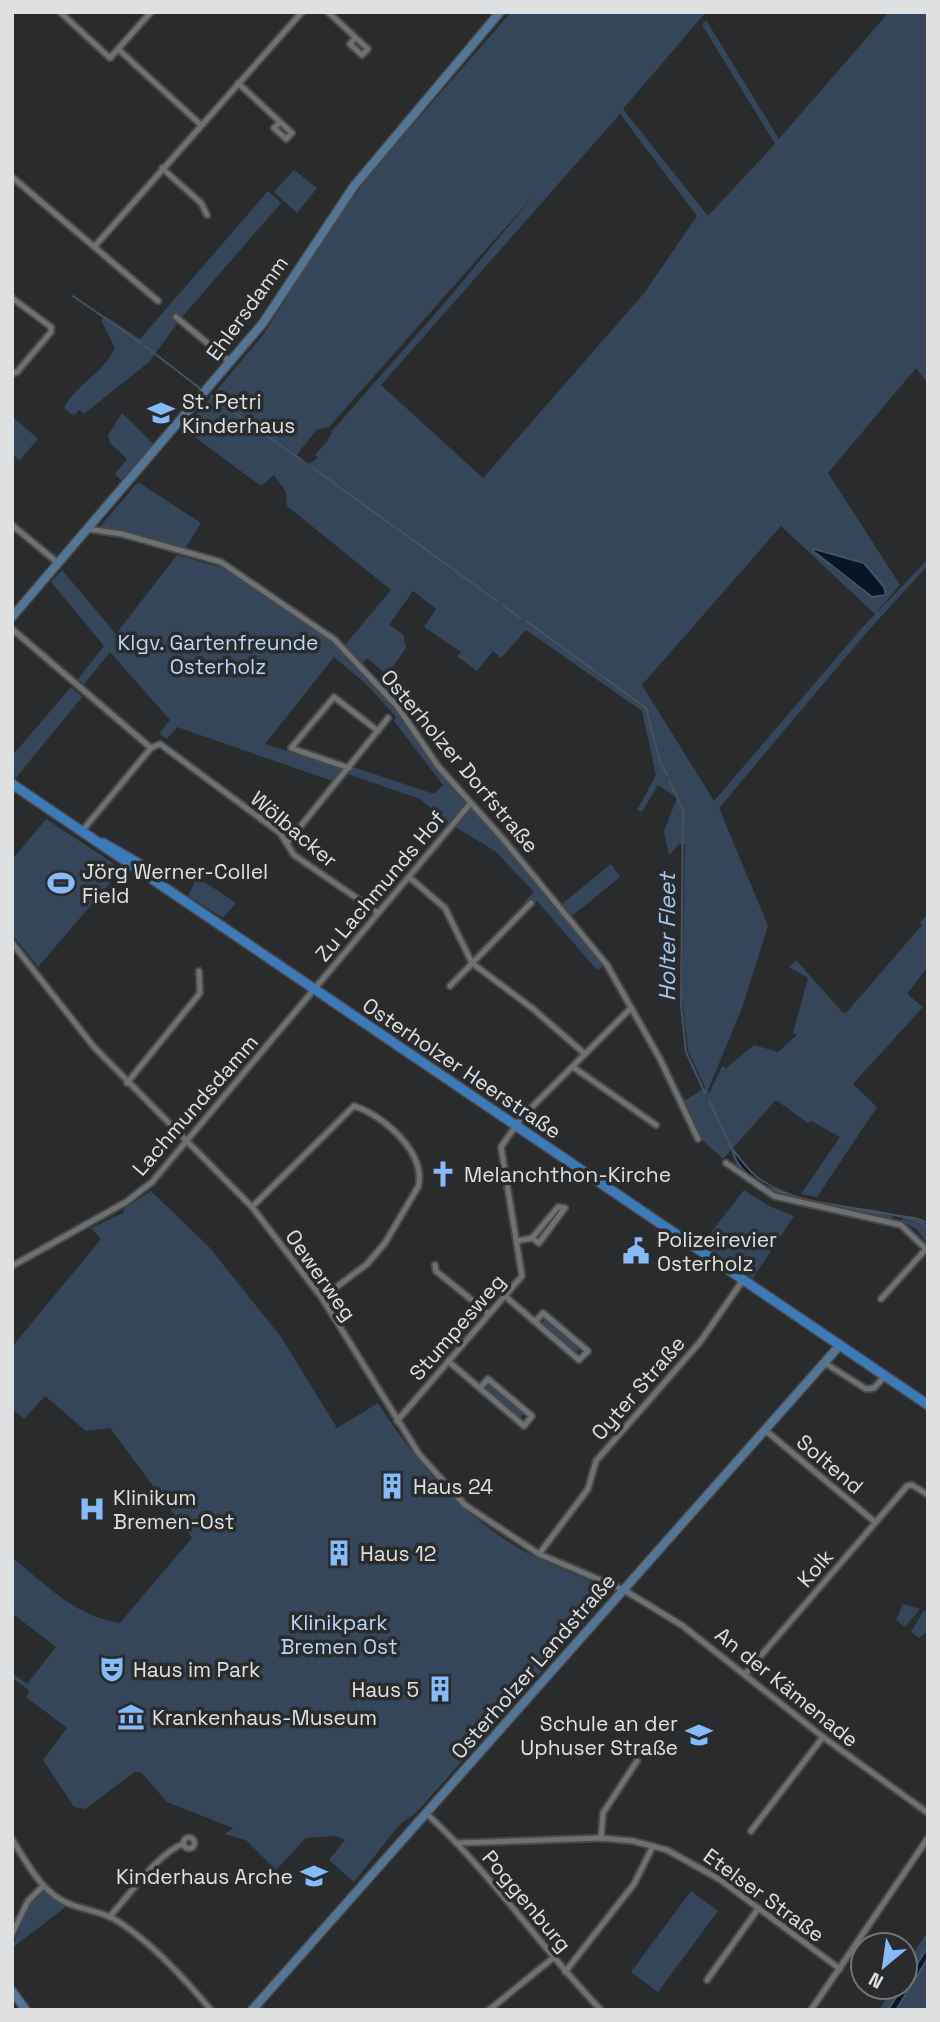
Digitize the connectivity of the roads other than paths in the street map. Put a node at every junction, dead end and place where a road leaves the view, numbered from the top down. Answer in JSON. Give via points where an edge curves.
{"nodes":[{"id":1,"x":60,"y":12,"type":"edge"},
{"id":2,"x":151,"y":12,"type":"edge"},
{"id":3,"x":302,"y":12,"type":"edge"},
{"id":4,"x":328,"y":12,"type":"edge"},
{"id":5,"x":500,"y":12,"type":"edge"},
{"id":6,"x":355,"y":38,"type":"dead end"},
{"id":7,"x":118,"y":49,"type":"junction"},
{"id":8,"x":238,"y":83,"type":"junction"},
{"id":9,"x":280,"y":121,"type":"dead end"},
{"id":10,"x":200,"y":124,"type":"junction"},
{"id":11,"x":162,"y":168,"type":"junction"},
{"id":12,"x":12,"y":177,"type":"edge"},
{"id":13,"x":207,"y":215,"type":"dead end"},
{"id":14,"x":95,"y":246,"type":"junction"},
{"id":15,"x":12,"y":298,"type":"edge"},
{"id":16,"x":159,"y":300,"type":"dead end"},
{"id":17,"x":176,"y":317,"type":"dead end"},
{"id":18,"x":231,"y":363,"type":"junction"},
{"id":19,"x":12,"y":373,"type":"edge"},
{"id":20,"x":12,"y":525,"type":"edge"},
{"id":21,"x":88,"y":529,"type":"junction"},
{"id":22,"x":58,"y":563,"type":"junction"},
{"id":23,"x":12,"y":617,"type":"edge"},
{"id":24,"x":12,"y":629,"type":"edge"},
{"id":25,"x":388,"y":719,"type":"dead end"},
{"id":26,"x":378,"y":732,"type":"junction"},
{"id":27,"x":154,"y":746,"type":"junction"},
{"id":28,"x":349,"y":768,"type":"junction"},
{"id":29,"x":12,"y":784,"type":"edge"},
{"id":30,"x":470,"y":804,"type":"junction"},
{"id":31,"x":82,"y":831,"type":"junction"},
{"id":32,"x":287,"y":843,"type":"junction"},
{"id":33,"x":410,"y":877,"type":"junction"},
{"id":34,"x":531,"y":903,"type":"dead end"},
{"id":35,"x":377,"y":912,"type":"junction"},
{"id":36,"x":12,"y":943,"type":"edge"},
{"id":37,"x":472,"y":963,"type":"junction"},
{"id":38,"x":199,"y":971,"type":"dead end"},
{"id":39,"x":450,"y":986,"type":"dead end"},
{"id":40,"x":314,"y":988,"type":"junction"},
{"id":41,"x":631,"y":1008,"type":"junction"},
{"id":42,"x":585,"y":1054,"type":"junction"},
{"id":43,"x":573,"y":1067,"type":"junction"},
{"id":44,"x":127,"y":1083,"type":"junction"},
{"id":45,"x":656,"y":1125,"type":"dead end"},
{"id":46,"x":516,"y":1126,"type":"junction"},
{"id":47,"x":698,"y":1139,"type":"dead end"},
{"id":48,"x":186,"y":1142,"type":"junction"},
{"id":49,"x":726,"y":1163,"type":"dead end"},
{"id":50,"x":252,"y":1207,"type":"junction"},
{"id":51,"x":532,"y":1238,"type":"junction"},
{"id":52,"x":517,"y":1241,"type":"junction"},
{"id":53,"x":927,"y":1250,"type":"edge"},
{"id":54,"x":435,"y":1265,"type":"dead end"},
{"id":55,"x":12,"y":1266,"type":"edge"},
{"id":56,"x":743,"y":1280,"type":"junction"},
{"id":57,"x":505,"y":1296,"type":"junction"},
{"id":58,"x":322,"y":1297,"type":"junction"},
{"id":59,"x":881,"y":1299,"type":"dead end"},
{"id":60,"x":489,"y":1314,"type":"junction"},
{"id":61,"x":535,"y":1322,"type":"junction"},
{"id":62,"x":840,"y":1345,"type":"junction"},
{"id":63,"x":448,"y":1362,"type":"junction"},
{"id":64,"x":825,"y":1363,"type":"junction"},
{"id":65,"x":885,"y":1376,"type":"junction"},
{"id":66,"x":480,"y":1388,"type":"junction"},
{"id":67,"x":928,"y":1405,"type":"edge"},
{"id":68,"x":397,"y":1421,"type":"junction"},
{"id":69,"x":765,"y":1430,"type":"junction"},
{"id":70,"x":928,"y":1495,"type":"edge"},
{"id":71,"x":875,"y":1522,"type":"junction"},
{"id":72,"x":539,"y":1554,"type":"junction"},
{"id":73,"x":624,"y":1590,"type":"junction"},
{"id":74,"x":745,"y":1674,"type":"junction"},
{"id":75,"x":823,"y":1737,"type":"junction"},
{"id":76,"x":637,"y":1761,"type":"dead end"},
{"id":77,"x":928,"y":1813,"type":"edge"},
{"id":78,"x":427,"y":1814,"type":"junction"},
{"id":79,"x":751,"y":1830,"type":"dead end"},
{"id":80,"x":601,"y":1838,"type":"junction"},
{"id":81,"x":928,"y":1838,"type":"edge"},
{"id":82,"x":12,"y":1839,"type":"edge"},
{"id":83,"x":458,"y":1843,"type":"junction"},
{"id":84,"x":183,"y":1844,"type":"dead end"},
{"id":85,"x":653,"y":1846,"type":"junction"},
{"id":86,"x":43,"y":1886,"type":"junction"},
{"id":87,"x":758,"y":1909,"type":"junction"},
{"id":88,"x":110,"y":1916,"type":"junction"},
{"id":89,"x":12,"y":1934,"type":"edge"},
{"id":90,"x":553,"y":1958,"type":"junction"},
{"id":91,"x":840,"y":1969,"type":"junction"},
{"id":92,"x":565,"y":1972,"type":"junction"},
{"id":93,"x":707,"y":1980,"type":"dead end"},
{"id":94,"x":12,"y":1991,"type":"edge"},
{"id":95,"x":26,"y":2010,"type":"edge"},
{"id":96,"x":211,"y":2010,"type":"edge"},
{"id":97,"x":252,"y":2010,"type":"edge"},
{"id":98,"x":489,"y":2010,"type":"edge"},
{"id":99,"x":601,"y":2010,"type":"edge"},
{"id":100,"x":811,"y":2010,"type":"edge"}],
"edges":[{"from":1,"to":7,"type":"street","via":[[110,58]]},
{"from":2,"to":7,"type":"street"},
{"from":3,"to":8,"type":"street"},
{"from":4,"to":6,"type":"street"},
{"from":5,"to":18,"type":"main road","name":"Ehlersdamm","via":[[354,186]]},
{"from":7,"to":10,"type":"street"},
{"from":8,"to":9,"type":"street"},
{"from":8,"to":10,"type":"street"},
{"from":10,"to":11,"type":"street"},
{"from":11,"to":13,"type":"street","via":[[201,203]]},
{"from":11,"to":14,"type":"street"},
{"from":12,"to":14,"type":"street"},
{"from":14,"to":16,"type":"street"},
{"from":15,"to":19,"type":"street","via":[[51,327]]},
{"from":17,"to":18,"type":"street"},
{"from":18,"to":21,"type":"main road","name":"Ehlersdamm"},
{"from":20,"to":22,"type":"street"},
{"from":21,"to":22,"type":"main road","name":"Ehlersdamm"},
{"from":21,"to":30,"type":"street","name":"Osterholzer Dorfstraße","via":[[221,562],[328,635],[397,706]]},
{"from":22,"to":23,"type":"main road","name":"Ehlersdamm"},
{"from":24,"to":27,"type":"street","name":"Wölbacker"},
{"from":25,"to":26,"type":"street"},
{"from":26,"to":28,"type":"street"},
{"from":26,"to":28,"type":"street","via":[[334,697],[291,748]]},
{"from":27,"to":31,"type":"street"},
{"from":27,"to":32,"type":"street","name":"Wölbacker","via":[[164,746],[280,833]]},
{"from":28,"to":32,"type":"street"},
{"from":29,"to":31,"type":"main road","name":"Osterholzer Heerstraße"},
{"from":30,"to":33,"type":"street","name":"Zu Lachmunds Hof"},
{"from":30,"to":41,"type":"street","name":"Osterholzer Dorfstraße","via":[[581,932],[607,965]]},
{"from":31,"to":40,"type":"main road","name":"Osterholzer Heerstraße"},
{"from":32,"to":35,"type":"street","name":"Wölbacker","via":[[294,855]]},
{"from":33,"to":35,"type":"street","name":"Zu Lachmunds Hof"},
{"from":33,"to":37,"type":"street","via":[[445,908]]},
{"from":34,"to":37,"type":"street"},
{"from":35,"to":40,"type":"street","name":"Zu Lachmunds Hof"},
{"from":36,"to":44,"type":"street","name":"Oewerweg"},
{"from":37,"to":39,"type":"street"},
{"from":37,"to":42,"type":"street"},
{"from":38,"to":44,"type":"street","via":[[200,993]]},
{"from":40,"to":46,"type":"main road","name":"Osterholzer Heerstraße"},
{"from":40,"to":48,"type":"street","name":"Lachmundsdamm"},
{"from":41,"to":42,"type":"street","name":"Stumpesweg"},
{"from":41,"to":47,"type":"street","name":"Osterholzer Dorfstraße"},
{"from":42,"to":43,"type":"street","name":"Stumpesweg"},
{"from":43,"to":45,"type":"street"},
{"from":43,"to":46,"type":"street","name":"Stumpesweg"},
{"from":44,"to":48,"type":"street","name":"Oewerweg"},
{"from":46,"to":52,"type":"street","name":"Stumpesweg","via":[[501,1147]]},
{"from":46,"to":56,"type":"main road","name":"Osterholzer Heerstraße"},
{"from":48,"to":50,"type":"street","name":"Oewerweg"},
{"from":48,"to":55,"type":"street","name":"Lachmundsdamm","via":[[145,1189]]},
{"from":49,"to":53,"type":"street","via":[[774,1196],[901,1225]]},
{"from":50,"to":58,"type":"street","name":"Oewerweg"},
{"from":50,"to":58,"type":"street","via":[[354,1106],[404,1141],[420,1179],[418,1187],[367,1264]]},
{"from":51,"to":51,"type":"street","via":[[539,1243],[565,1208],[558,1207]]},
{"from":51,"to":52,"type":"street"},
{"from":52,"to":57,"type":"street","name":"Stumpesweg","via":[[522,1276]]},
{"from":53,"to":59,"type":"street"},
{"from":54,"to":60,"type":"street","via":[[436,1271]]},
{"from":56,"to":62,"type":"main road","name":"Osterholzer Heerstraße"},
{"from":56,"to":72,"type":"street","name":"Oyter Straße","via":[[700,1342],[596,1461],[588,1489]]},
{"from":57,"to":60,"type":"street","name":"Stumpesweg"},
{"from":57,"to":61,"type":"street"},
{"from":58,"to":68,"type":"street","name":"Oewerweg"},
{"from":60,"to":63,"type":"street","name":"Stumpesweg"},
{"from":61,"to":61,"type":"street","via":[[579,1360],[587,1351],[543,1312]]},
{"from":62,"to":64,"type":"main road","name":"Osterholzer Landstraße"},
{"from":62,"to":65,"type":"main road","name":"Osterholzer Heerstraße"},
{"from":63,"to":66,"type":"street"},
{"from":63,"to":68,"type":"street","name":"Stumpesweg"},
{"from":64,"to":65,"type":"street","via":[[866,1389],[874,1388]]},
{"from":64,"to":69,"type":"main road","name":"Osterholzer Landstraße"},
{"from":65,"to":67,"type":"main road","name":"Osterholzer Heerstraße"},
{"from":66,"to":66,"type":"street","via":[[524,1426],[532,1416],[488,1378]]},
{"from":68,"to":72,"type":"street","name":"Oewerweg","via":[[419,1454],[465,1505]]},
{"from":69,"to":71,"type":"street","name":"Soltend"},
{"from":69,"to":73,"type":"main road","name":"Osterholzer Landstraße"},
{"from":70,"to":71,"type":"street","name":"Kolk","via":[[911,1485]]},
{"from":71,"to":74,"type":"street","name":"Kolk"},
{"from":72,"to":73,"type":"street","name":"Oewerweg"},
{"from":73,"to":74,"type":"street","name":"An der Kämenade","via":[[682,1626]]},
{"from":73,"to":78,"type":"main road","name":"Osterholzer Landstraße"},
{"from":74,"to":75,"type":"street","name":"An der Kämenade"},
{"from":75,"to":77,"type":"street","name":"An der Kämenade"},
{"from":75,"to":79,"type":"street"},
{"from":76,"to":80,"type":"street","via":[[603,1813]]},
{"from":78,"to":83,"type":"street","name":"Poggenburg"},
{"from":78,"to":97,"type":"main road","name":"Osterholzer Landstraße"},
{"from":80,"to":83,"type":"street","name":"Etelser Straße"},
{"from":80,"to":85,"type":"street","name":"Etelser Straße"},
{"from":81,"to":91,"type":"street"},
{"from":82,"to":86,"type":"street"},
{"from":83,"to":90,"type":"street","name":"Poggenburg"},
{"from":84,"to":88,"type":"street","via":[[167,1853]]},
{"from":85,"to":87,"type":"street","name":"Etelser Straße","via":[[701,1867]]},
{"from":85,"to":92,"type":"street","via":[[634,1884]]},
{"from":86,"to":88,"type":"street","via":[[70,1905]]},
{"from":86,"to":89,"type":"street","via":[[28,1901]]},
{"from":87,"to":91,"type":"street","name":"Etelser Straße"},
{"from":87,"to":93,"type":"street"},
{"from":88,"to":96,"type":"street","via":[[158,1954]]},
{"from":90,"to":92,"type":"street","name":"Poggenburg"},
{"from":90,"to":98,"type":"street"},
{"from":91,"to":100,"type":"street"},
{"from":92,"to":99,"type":"street","name":"Poggenburg"},
{"from":94,"to":95,"type":"main road"}]}
